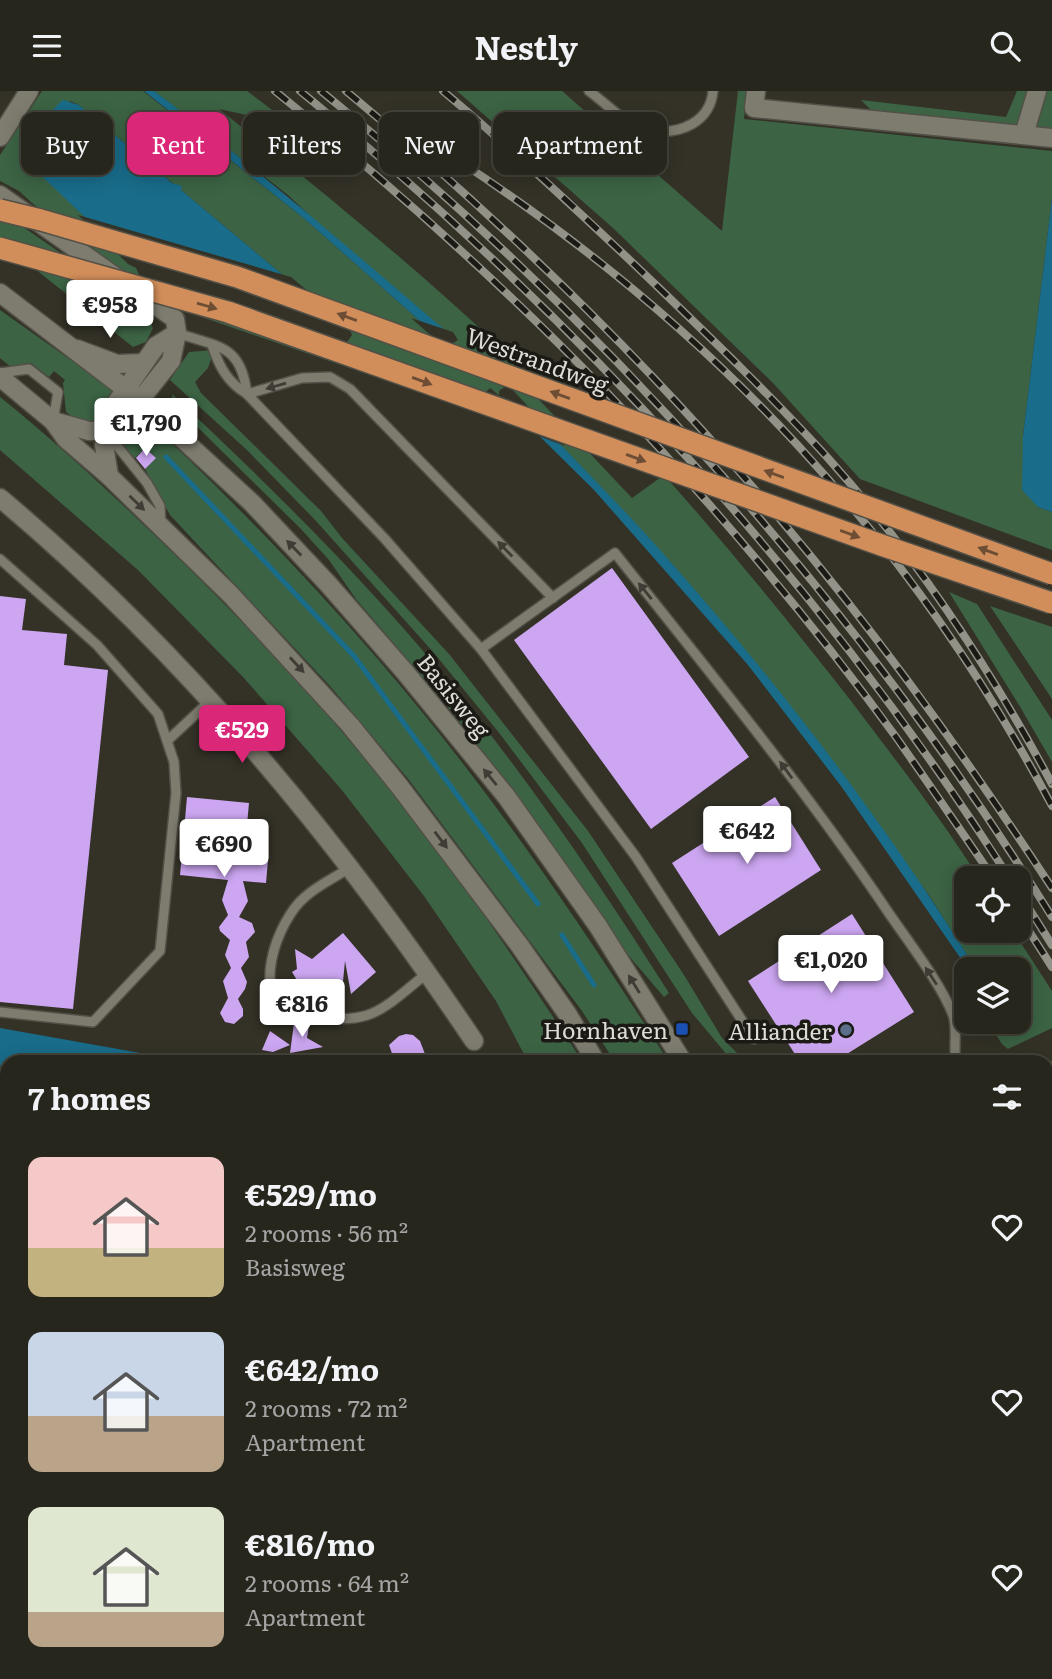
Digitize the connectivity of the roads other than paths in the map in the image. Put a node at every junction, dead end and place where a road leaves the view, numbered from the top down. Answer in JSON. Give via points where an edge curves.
{"nodes":[{"id":1,"x":30,"y":91,"type":"edge"},
{"id":2,"x":590,"y":91,"type":"edge"},
{"id":3,"x":713,"y":91,"type":"edge"},
{"id":4,"x":1037,"y":91,"type":"edge"},
{"id":5,"x":755,"y":100,"type":"edge"},
{"id":6,"x":1024,"y":135,"type":"junction"},
{"id":7,"x":0,"y":137,"type":"edge"},
{"id":8,"x":1052,"y":138,"type":"edge"},
{"id":9,"x":0,"y":195,"type":"edge"},
{"id":10,"x":0,"y":210,"type":"edge"},
{"id":11,"x":0,"y":248,"type":"edge"},
{"id":12,"x":0,"y":293,"type":"edge"},
{"id":13,"x":177,"y":333,"type":"junction"},
{"id":14,"x":212,"y":345,"type":"junction"},
{"id":15,"x":71,"y":347,"type":"junction"},
{"id":16,"x":144,"y":363,"type":"junction"},
{"id":17,"x":0,"y":375,"type":"edge"},
{"id":18,"x":247,"y":394,"type":"junction"},
{"id":19,"x":133,"y":395,"type":"junction"},
{"id":20,"x":53,"y":421,"type":"junction"},
{"id":21,"x":105,"y":431,"type":"junction"},
{"id":22,"x":109,"y":476,"type":"junction"},
{"id":23,"x":0,"y":498,"type":"edge"},
{"id":24,"x":160,"y":525,"type":"junction"},
{"id":25,"x":0,"y":559,"type":"edge"},
{"id":26,"x":1052,"y":574,"type":"edge"},
{"id":27,"x":553,"y":598,"type":"junction"},
{"id":28,"x":1052,"y":603,"type":"edge"},
{"id":29,"x":481,"y":649,"type":"junction"},
{"id":30,"x":211,"y":700,"type":"junction"},
{"id":31,"x":167,"y":741,"type":"junction"},
{"id":32,"x":351,"y":867,"type":"junction"},
{"id":33,"x":428,"y":972,"type":"junction"},
{"id":34,"x":0,"y":1011,"type":"edge"},
{"id":35,"x":754,"y":1039,"type":"dead end"},
{"id":36,"x":474,"y":1041,"type":"dead end"},
{"id":37,"x":593,"y":1055,"type":"edge"},
{"id":38,"x":679,"y":1055,"type":"edge"},
{"id":39,"x":956,"y":1055,"type":"edge"}],
"edges":[{"from":1,"to":7,"type":"main road"},
{"from":2,"to":3,"type":"lane","via":[[639,130],[665,132],[699,120],[712,102]]},
{"from":4,"to":6,"type":"main road"},
{"from":5,"to":6,"type":"main road"},
{"from":6,"to":8,"type":"main road"},
{"from":9,"to":13,"type":"main road","via":[[174,319]]},
{"from":26,"to":10,"type":"highway","name":"Westrandweg","one_way":true,"bridge":true,"via":[[237,277]]},
{"from":11,"to":28,"type":"highway","one_way":true,"bridge":true,"via":[[228,312]]},
{"from":12,"to":15,"type":"main road","name":"Basisweg"},
{"from":13,"to":14,"type":"lane"},
{"from":13,"to":16,"type":"main road","via":[[156,346]]},
{"from":13,"to":19,"type":"main road","via":[[171,361]]},
{"from":14,"to":18,"type":"lane","via":[[233,386]]},
{"from":14,"to":18,"type":"lane","via":[[231,352],[244,374]]},
{"from":15,"to":16,"type":"main road","via":[[117,363]]},
{"from":15,"to":19,"type":"main road","name":"Basisweg"},
{"from":16,"to":19,"type":"main road"},
{"from":17,"to":20,"type":"main road"},
{"from":17,"to":20,"type":"lane","via":[[29,369],[58,392]]},
{"from":27,"to":18,"type":"lane","one_way":true,"via":[[350,389],[330,377],[302,378]]},
{"from":18,"to":29,"type":"lane","via":[[385,539]]},
{"from":19,"to":21,"type":"main road","via":[[120,425]]},
{"from":38,"to":19,"type":"main road","name":"Basisweg","one_way":true,"via":[[598,926],[506,796],[405,672],[251,503]]},
{"from":20,"to":21,"type":"main road"},
{"from":20,"to":22,"type":"main road","via":[[66,439]]},
{"from":21,"to":22,"type":"main road"},
{"from":21,"to":24,"type":"lane","via":[[148,483],[160,506]]},
{"from":22,"to":24,"type":"main road","one_way":true},
{"from":23,"to":30,"type":"main road","via":[[94,580]]},
{"from":24,"to":37,"type":"main road","one_way":true,"via":[[249,613],[359,735],[520,946]]},
{"from":25,"to":31,"type":"lane","via":[[97,645],[158,714]]},
{"from":27,"to":29,"type":"lane"},
{"from":39,"to":27,"type":"lane","one_way":true,"via":[[956,1030],[947,1001],[861,871],[615,553]]},
{"from":29,"to":35,"type":"lane","via":[[636,857]]},
{"from":30,"to":31,"type":"lane"},
{"from":30,"to":32,"type":"main road"},
{"from":31,"to":34,"type":"lane","via":[[176,793],[160,951],[93,1022]]},
{"from":32,"to":33,"type":"main road"},
{"from":32,"to":33,"type":"lane","via":[[305,897],[286,926],[270,970],[270,990],[277,1004],[297,1015],[354,1019],[380,1011]]},
{"from":33,"to":36,"type":"main road"}]}
